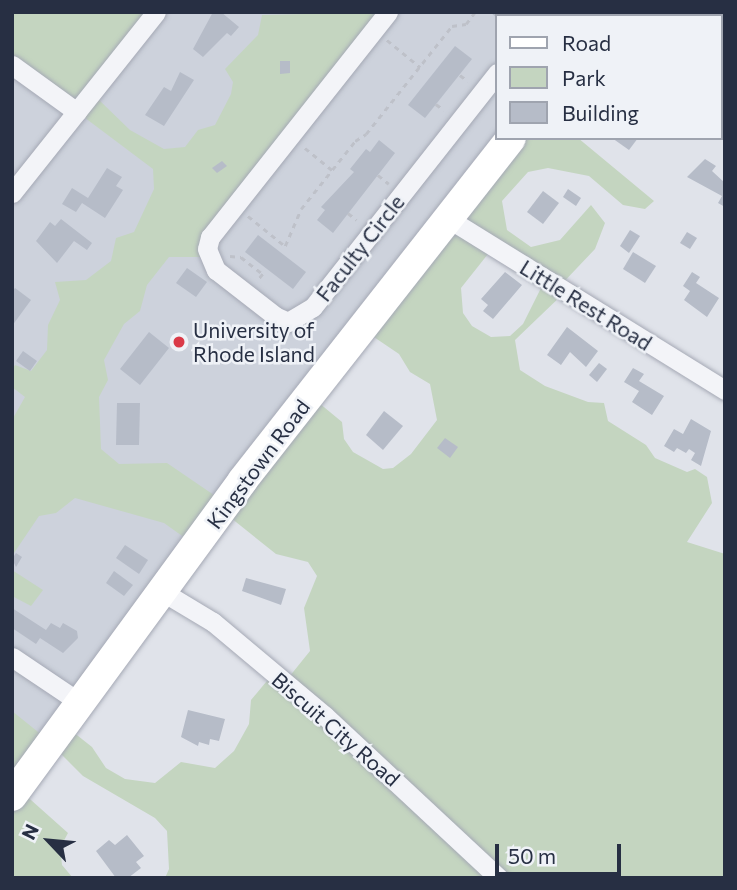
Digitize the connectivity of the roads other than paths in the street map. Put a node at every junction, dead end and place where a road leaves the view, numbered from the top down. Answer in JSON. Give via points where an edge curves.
{"nodes":[{"id":1,"x":156,"y":12,"type":"edge"},
{"id":2,"x":388,"y":12,"type":"edge"},
{"id":3,"x":12,"y":65,"type":"edge"},
{"id":4,"x":496,"y":74,"type":"edge"},
{"id":5,"x":77,"y":112,"type":"junction"},
{"id":6,"x":509,"y":140,"type":"edge"},
{"id":7,"x":12,"y":193,"type":"edge"},
{"id":8,"x":449,"y":219,"type":"junction"},
{"id":9,"x":725,"y":390,"type":"edge"},
{"id":10,"x":163,"y":592,"type":"junction"},
{"id":11,"x":12,"y":657,"type":"edge"},
{"id":12,"x":82,"y":704,"type":"junction"},
{"id":13,"x":12,"y":796,"type":"edge"},
{"id":14,"x":499,"y":878,"type":"edge"}],
"edges":[{"from":1,"to":5,"type":"street"},
{"from":2,"to":4,"type":"street","name":"Faculty Circle","via":[[210,237],[210,260],[275,316],[288,322],[313,307]]},
{"from":3,"to":5,"type":"street"},
{"from":5,"to":7,"type":"street"},
{"from":6,"to":8,"type":"main road","name":"Kingstown Road"},
{"from":8,"to":9,"type":"street","name":"Little Rest Road"},
{"from":8,"to":10,"type":"main road","name":"Kingstown Road","via":[[243,480]]},
{"from":10,"to":12,"type":"main road","name":"Kingstown Road"},
{"from":10,"to":14,"type":"street","name":"Biscuit City Road","via":[[213,622],[325,716]]},
{"from":11,"to":12,"type":"street"},
{"from":12,"to":13,"type":"main road","name":"Kingstown Road"}]}
